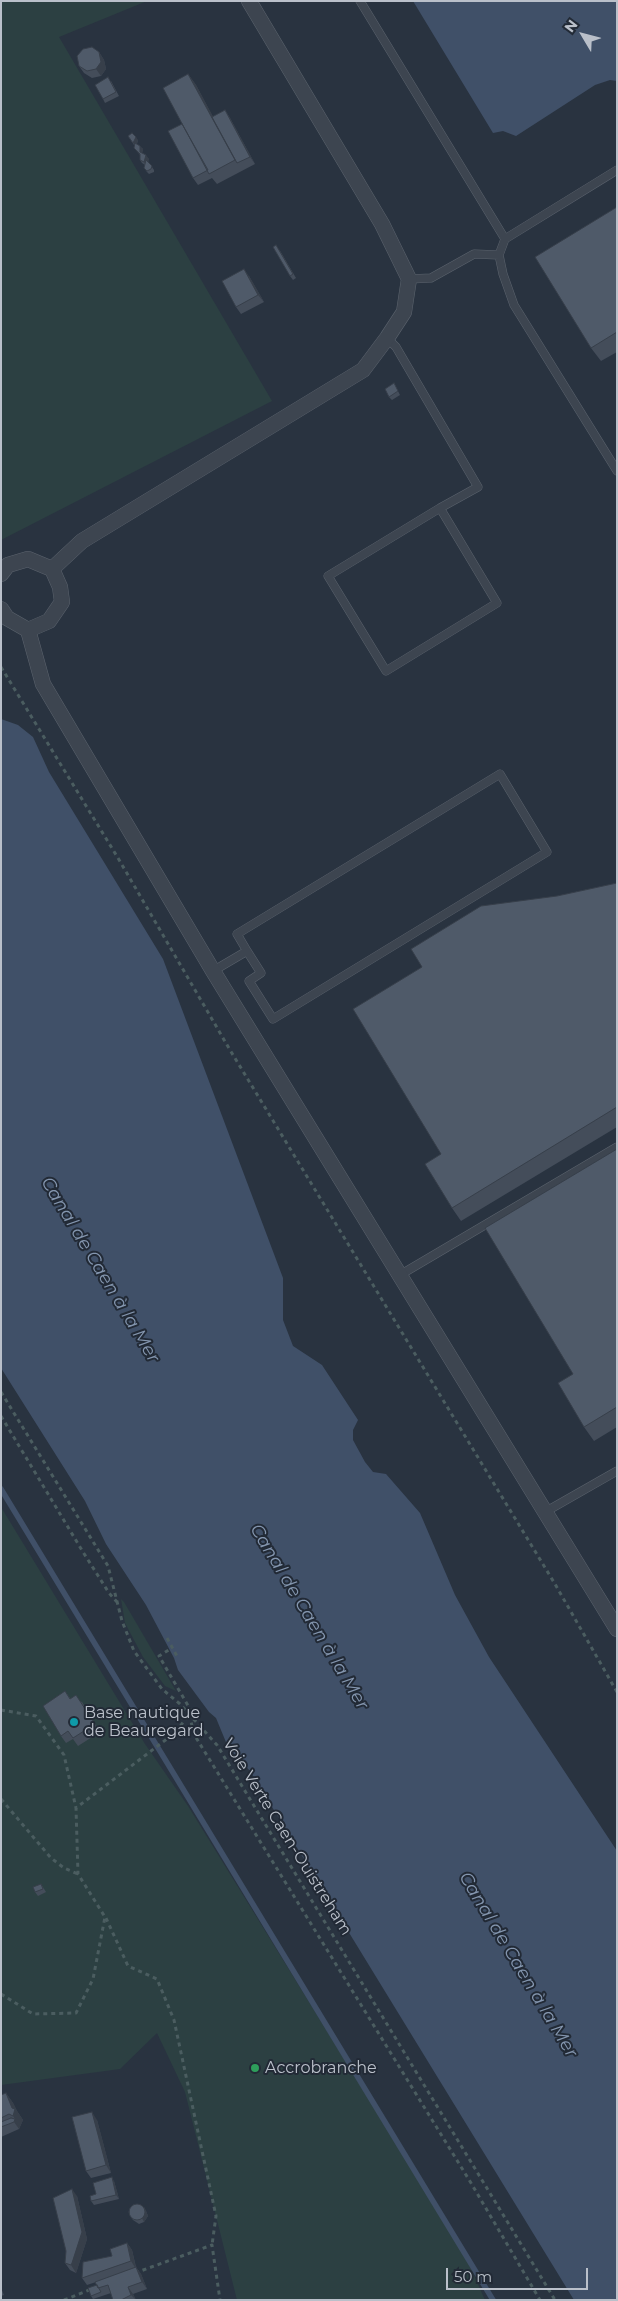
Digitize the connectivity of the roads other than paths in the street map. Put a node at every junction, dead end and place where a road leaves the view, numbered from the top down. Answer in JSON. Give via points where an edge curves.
{"nodes":[{"id":1,"x":249,"y":1,"type":"edge"},
{"id":2,"x":360,"y":1,"type":"edge"},
{"id":3,"x":617,"y":170,"type":"edge"},
{"id":4,"x":505,"y":239,"type":"junction"},
{"id":5,"x":499,"y":255,"type":"junction"},
{"id":6,"x":409,"y":279,"type":"junction"},
{"id":7,"x":387,"y":338,"type":"junction"},
{"id":8,"x":617,"y":471,"type":"edge"},
{"id":9,"x":440,"y":508,"type":"junction"},
{"id":10,"x":52,"y":569,"type":"junction"},
{"id":11,"x":1,"y":574,"type":"edge"},
{"id":12,"x":1,"y":610,"type":"edge"},
{"id":13,"x":28,"y":630,"type":"junction"},
{"id":14,"x":247,"y":951,"type":"junction"},
{"id":15,"x":213,"y":970,"type":"junction"},
{"id":16,"x":617,"y":1147,"type":"edge"},
{"id":17,"x":400,"y":1275,"type":"junction"},
{"id":18,"x":617,"y":1471,"type":"edge"},
{"id":19,"x":545,"y":1512,"type":"junction"},
{"id":20,"x":617,"y":1629,"type":"edge"}],
"edges":[{"from":1,"to":6,"type":"street","via":[[382,224]]},
{"from":2,"to":4,"type":"lane"},
{"from":3,"to":4,"type":"lane"},
{"from":4,"to":5,"type":"lane"},
{"from":5,"to":6,"type":"lane","via":[[474,254],[431,278]]},
{"from":5,"to":8,"type":"lane","via":[[514,306]]},
{"from":6,"to":7,"type":"street","via":[[404,312]]},
{"from":7,"to":9,"type":"lane","via":[[396,347],[478,487]]},
{"from":7,"to":10,"type":"street","via":[[363,370],[82,540]]},
{"from":9,"to":9,"type":"lane","via":[[328,576],[386,671],[497,603]]},
{"from":10,"to":11,"type":"street","via":[[28,559],[8,564]]},
{"from":10,"to":13,"type":"street","via":[[62,602],[49,621]]},
{"from":12,"to":13,"type":"street","via":[[7,618]]},
{"from":13,"to":15,"type":"street","via":[[43,684]]},
{"from":14,"to":14,"type":"lane","via":[[237,934],[500,774],[547,852],[273,1019],[249,980],[261,974]]},
{"from":14,"to":15,"type":"lane"},
{"from":15,"to":17,"type":"street"},
{"from":16,"to":17,"type":"lane"},
{"from":17,"to":19,"type":"street"},
{"from":18,"to":19,"type":"lane"},
{"from":19,"to":20,"type":"street"}]}
